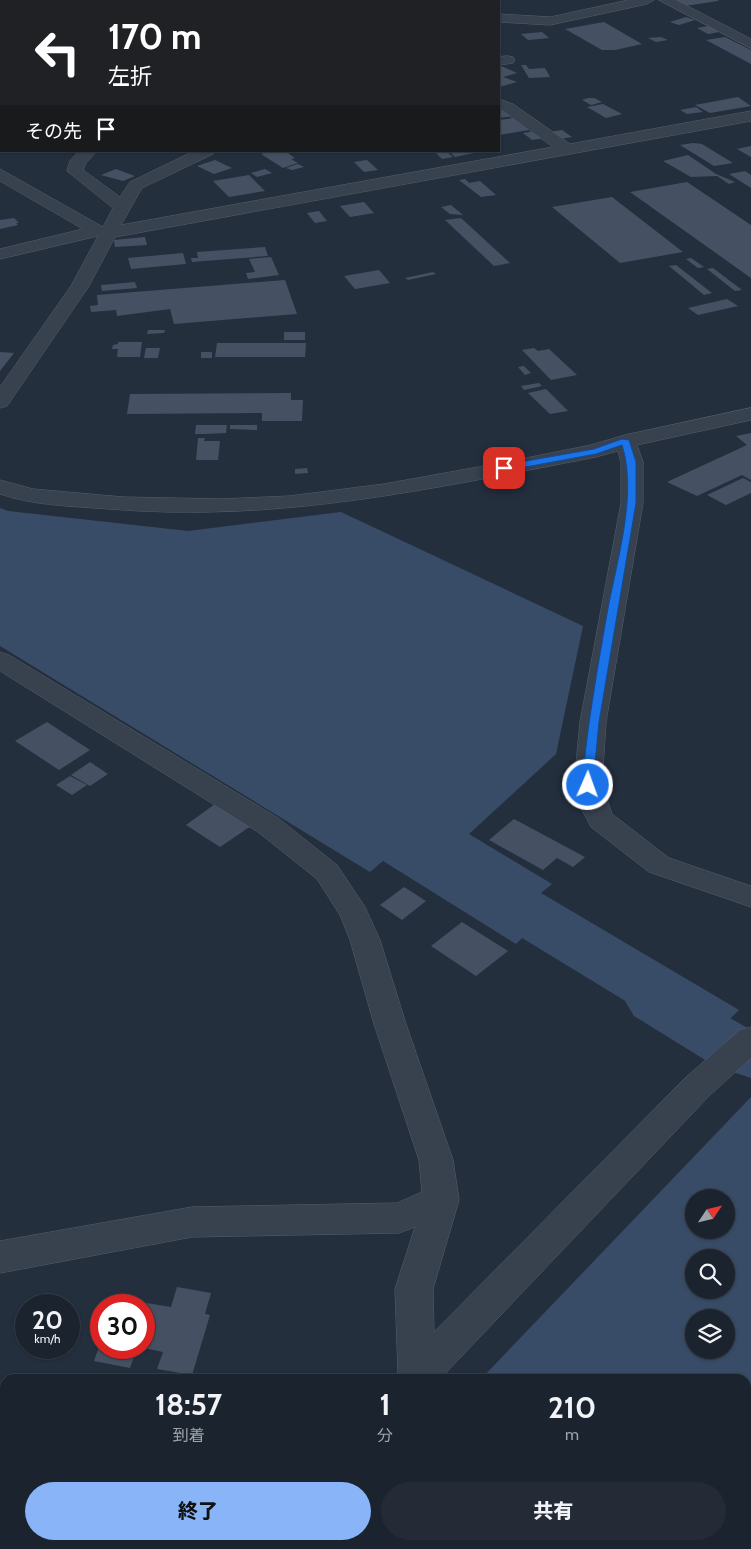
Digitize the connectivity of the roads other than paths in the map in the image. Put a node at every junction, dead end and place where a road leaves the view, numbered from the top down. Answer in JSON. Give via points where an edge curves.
{"nodes":[{"id":1,"x":647,"y":0,"type":"edge"},
{"id":2,"x":666,"y":0,"type":"edge"},
{"id":3,"x":500,"y":18,"type":"edge"},
{"id":4,"x":751,"y":44,"type":"edge"},
{"id":5,"x":500,"y":103,"type":"edge"},
{"id":6,"x":751,"y":116,"type":"edge"},
{"id":7,"x":566,"y":149,"type":"junction"},
{"id":8,"x":88,"y":152,"type":"edge"},
{"id":9,"x":205,"y":152,"type":"edge"},
{"id":10,"x":0,"y":174,"type":"edge"},
{"id":11,"x":83,"y":178,"type":"junction"},
{"id":12,"x":136,"y":186,"type":"junction"},
{"id":13,"x":122,"y":208,"type":"junction"},
{"id":14,"x":103,"y":232,"type":"junction"},
{"id":15,"x":0,"y":254,"type":"edge"},
{"id":16,"x":0,"y":402,"type":"edge"},
{"id":17,"x":751,"y":414,"type":"edge"},
{"id":18,"x":625,"y":440,"type":"junction"},
{"id":19,"x":0,"y":487,"type":"edge"},
{"id":20,"x":0,"y":660,"type":"edge"},
{"id":21,"x":751,"y":897,"type":"edge"},
{"id":22,"x":751,"y":1040,"type":"edge"},
{"id":23,"x":441,"y":1200,"type":"junction"},
{"id":24,"x":0,"y":1257,"type":"edge"},
{"id":25,"x":415,"y":1374,"type":"edge"},
{"id":26,"x":418,"y":1374,"type":"edge"}],
"edges":[{"from":1,"to":3,"type":"street","via":[[550,21]]},
{"from":2,"to":4,"type":"street"},
{"from":5,"to":7,"type":"street"},
{"from":6,"to":7,"type":"street"},
{"from":7,"to":14,"type":"street"},
{"from":8,"to":11,"type":"street","via":[[74,168]]},
{"from":9,"to":12,"type":"street"},
{"from":10,"to":14,"type":"street"},
{"from":11,"to":12,"type":"street"},
{"from":11,"to":13,"type":"street"},
{"from":12,"to":13,"type":"street"},
{"from":13,"to":14,"type":"street"},
{"from":14,"to":15,"type":"street"},
{"from":14,"to":16,"type":"street","via":[[80,286]]},
{"from":17,"to":18,"type":"street"},
{"from":18,"to":19,"type":"street","via":[[596,451],[351,496],[279,502],[119,504]]},
{"from":18,"to":21,"type":"street","via":[[632,462],[632,503],[593,722],[588,776],[593,804],[601,820],[659,865]]},
{"from":20,"to":23,"type":"street","via":[[268,825],[327,872],[354,914],[365,940],[436,1160]]},
{"from":22,"to":26,"type":"street","via":[[697,1087]]},
{"from":23,"to":24,"type":"street","via":[[398,1218],[192,1222]]},
{"from":23,"to":25,"type":"street","via":[[414,1289]]}]}
